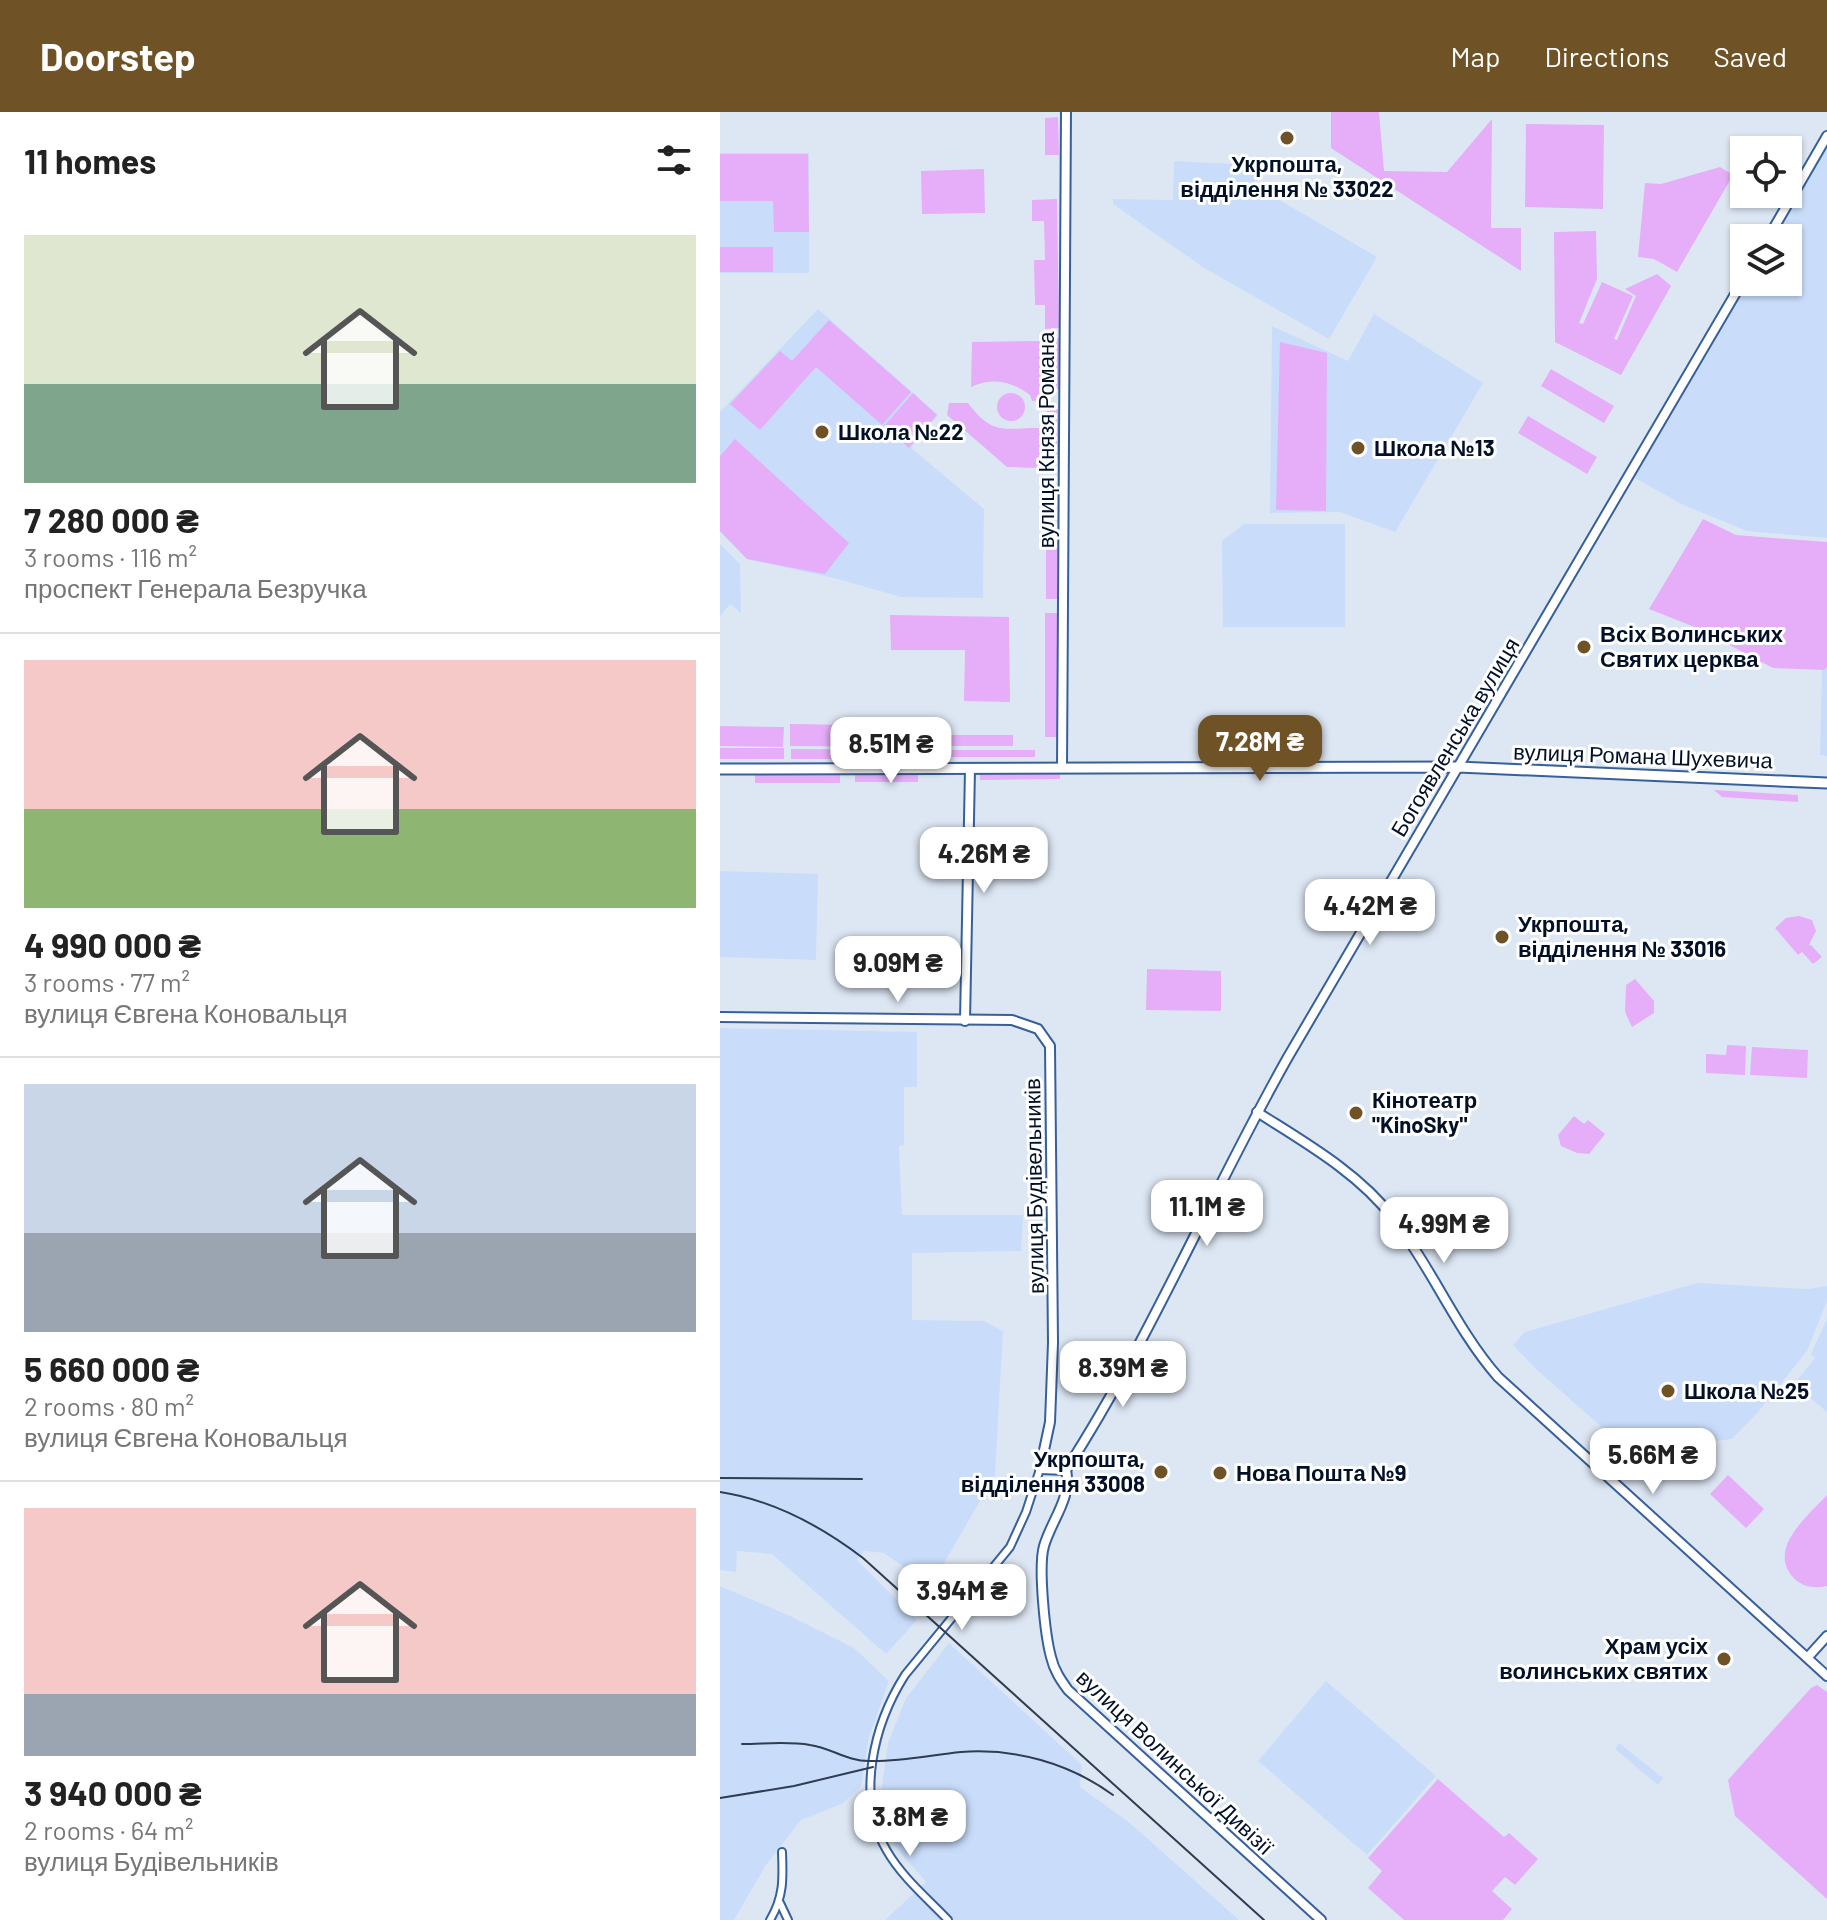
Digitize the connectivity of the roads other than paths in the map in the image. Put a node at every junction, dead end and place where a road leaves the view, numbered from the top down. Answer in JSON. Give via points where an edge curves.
{"nodes":[{"id":1,"x":1066,"y":112,"type":"edge"},
{"id":2,"x":1827,"y":136,"type":"edge"},
{"id":3,"x":1776,"y":224,"type":"edge"},
{"id":4,"x":1734,"y":296,"type":"edge"},
{"id":5,"x":1062,"y":767,"type":"junction"},
{"id":6,"x":1458,"y":767,"type":"junction"},
{"id":7,"x":720,"y":769,"type":"edge"},
{"id":8,"x":970,"y":769,"type":"junction"},
{"id":9,"x":1827,"y":783,"type":"edge"},
{"id":10,"x":720,"y":1017,"type":"edge"},
{"id":11,"x":965,"y":1021,"type":"junction"},
{"id":12,"x":1257,"y":1112,"type":"junction"},
{"id":13,"x":1040,"y":1469,"type":"junction"},
{"id":14,"x":1066,"y":1470,"type":"junction"},
{"id":15,"x":1827,"y":1636,"type":"edge"},
{"id":16,"x":1808,"y":1657,"type":"junction"},
{"id":17,"x":1827,"y":1676,"type":"edge"},
{"id":18,"x":782,"y":1852,"type":"dead end"},
{"id":19,"x":780,"y":1903,"type":"junction"},
{"id":20,"x":770,"y":1920,"type":"edge"},
{"id":21,"x":788,"y":1920,"type":"edge"},
{"id":22,"x":948,"y":1920,"type":"edge"},
{"id":23,"x":1321,"y":1920,"type":"edge"}],
"edges":[{"from":1,"to":5,"type":"street","name":"вулиця Князя Романа"},
{"from":2,"to":3,"type":"street"},
{"from":4,"to":6,"type":"street","name":"Богоявленська вулиця"},
{"from":5,"to":6,"type":"main road","name":"вулиця Романа Шухевича"},
{"from":5,"to":8,"type":"main road","name":"вулиця Романа Шухевича"},
{"from":6,"to":9,"type":"main road","name":"вулиця Романа Шухевича"},
{"from":6,"to":12,"type":"street","name":"Богоявленська вулиця"},
{"from":7,"to":8,"type":"main road","name":"вулиця Романа Шухевича"},
{"from":8,"to":11,"type":"street"},
{"from":10,"to":11,"type":"street"},
{"from":11,"to":13,"type":"street","name":"вулиця Будівельників","via":[[1012,1020],[1038,1029],[1050,1046],[1053,1343],[1050,1422]]},
{"from":12,"to":14,"type":"street","name":"Богоявленська вулиця","via":[[1129,1368]]},
{"from":12,"to":16,"type":"street","via":[[1373,1196],[1410,1242],[1471,1343],[1498,1377]]},
{"from":13,"to":14,"type":"street"},
{"from":13,"to":22,"type":"street","name":"вулиця Будівельників","via":[[1010,1547],[905,1675],[891,1696],[874,1748],[874,1822],[885,1849]]},
{"from":14,"to":23,"type":"street","name":"вулиця Волинської Дивізії","via":[[1070,1486],[1044,1547],[1042,1565],[1050,1656],[1057,1676]]},
{"from":15,"to":16,"type":"street"},
{"from":16,"to":17,"type":"street"},
{"from":18,"to":19,"type":"street"},
{"from":19,"to":20,"type":"street"},
{"from":19,"to":21,"type":"street"}]}
